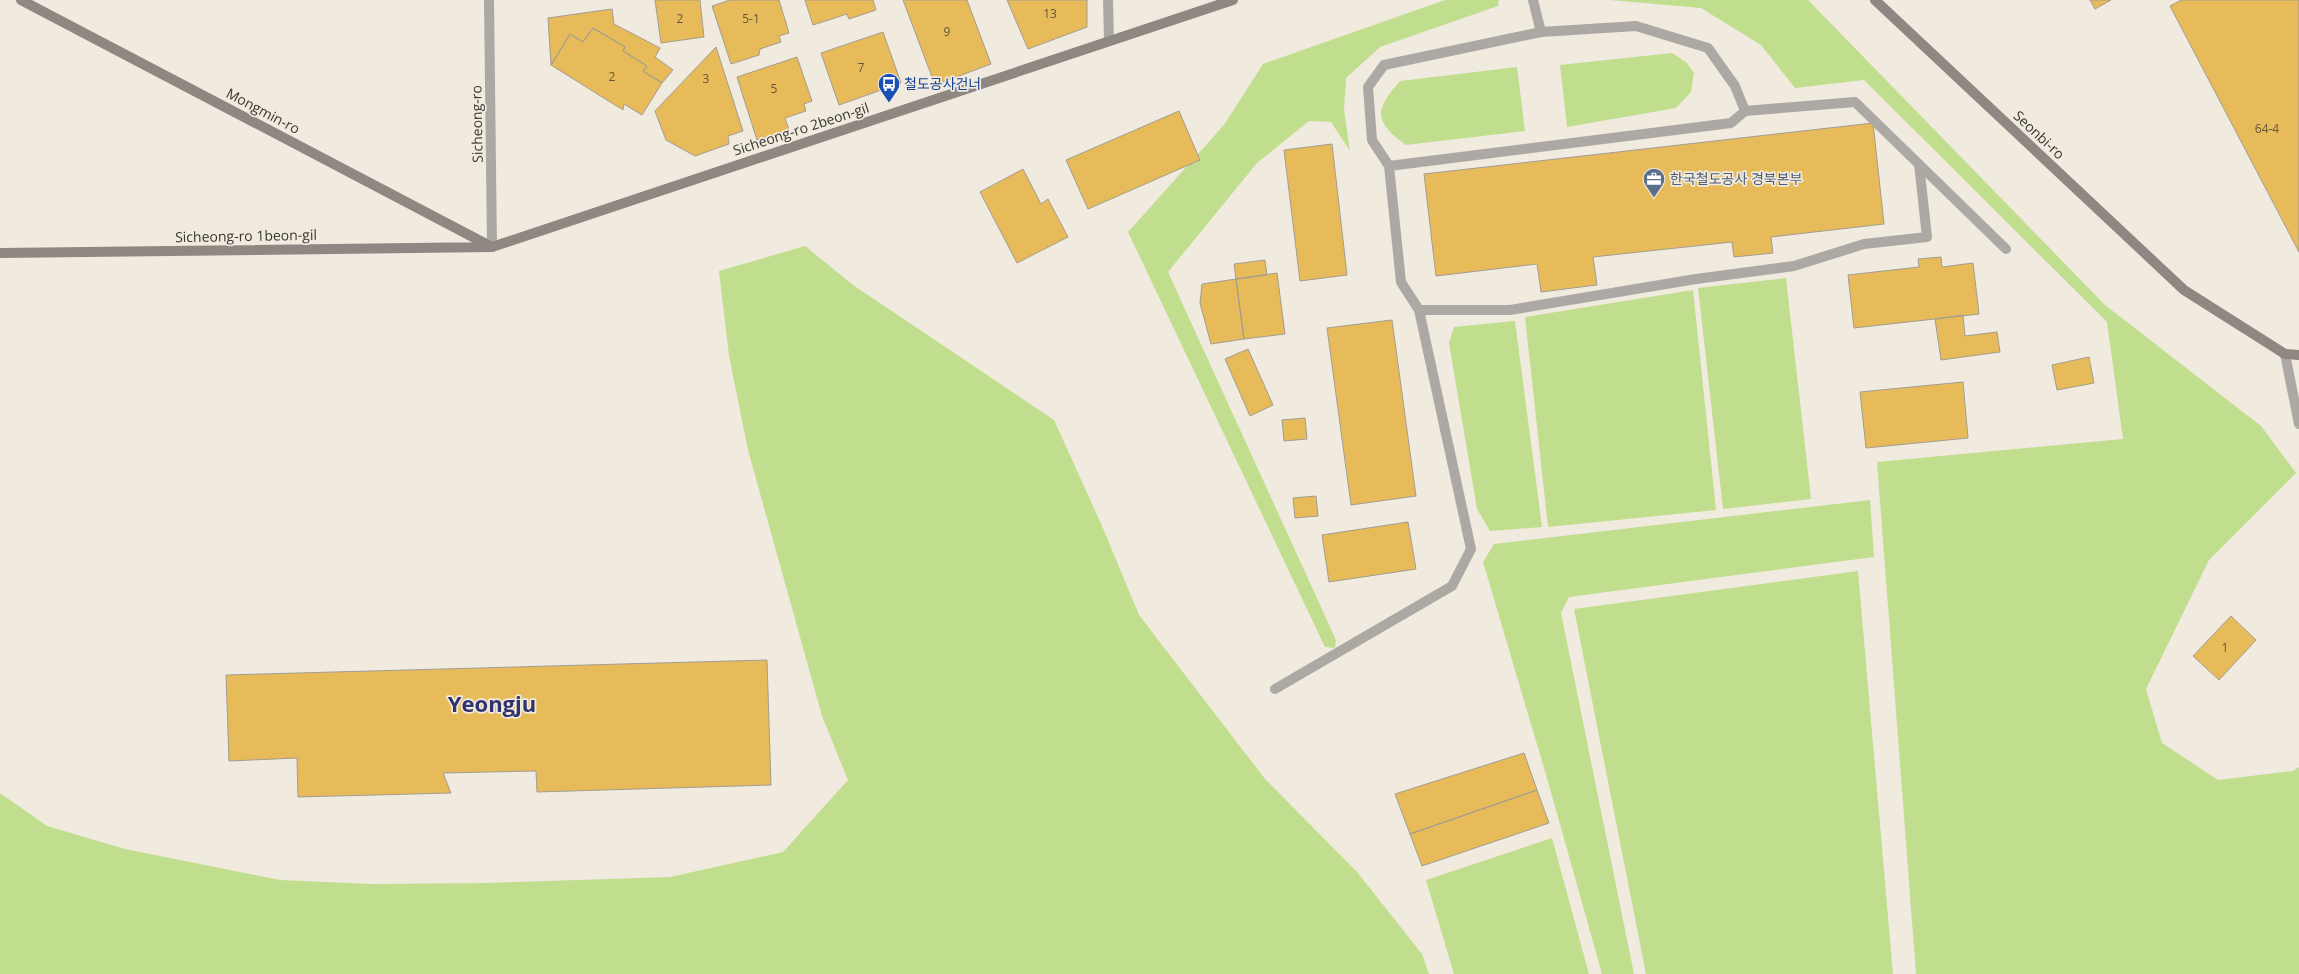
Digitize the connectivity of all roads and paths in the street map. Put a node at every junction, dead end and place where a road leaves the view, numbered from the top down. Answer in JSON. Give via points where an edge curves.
{"nodes":[{"id":1,"x":21,"y":0,"type":"edge"},
{"id":2,"x":489,"y":0,"type":"edge"},
{"id":3,"x":1108,"y":0,"type":"edge"},
{"id":4,"x":1234,"y":0,"type":"edge"},
{"id":5,"x":1533,"y":0,"type":"edge"},
{"id":6,"x":1875,"y":0,"type":"edge"},
{"id":7,"x":1541,"y":32,"type":"junction"},
{"id":8,"x":1109,"y":42,"type":"junction"},
{"id":9,"x":1745,"y":111,"type":"junction"},
{"id":10,"x":1919,"y":164,"type":"junction"},
{"id":11,"x":1389,"y":166,"type":"junction"},
{"id":12,"x":492,"y":247,"type":"junction"},
{"id":13,"x":2006,"y":249,"type":"dead end"},
{"id":14,"x":0,"y":253,"type":"edge"},
{"id":15,"x":1419,"y":310,"type":"junction"},
{"id":16,"x":2285,"y":354,"type":"junction"},
{"id":17,"x":2299,"y":355,"type":"edge"},
{"id":18,"x":2299,"y":424,"type":"edge"},
{"id":19,"x":1275,"y":689,"type":"dead end"}],
"edges":[{"from":1,"to":12,"type":"main road","name":"Mongmin-ro"},
{"from":2,"to":12,"type":"street","name":"Sicheong-ro"},
{"from":3,"to":8,"type":"street"},
{"from":4,"to":8,"type":"main road","name":"Sicheong-ro 2beon-gil"},
{"from":5,"to":7,"type":"street"},
{"from":6,"to":16,"type":"main road","name":"Seonbi-ro","via":[[2184,290]]},
{"from":7,"to":9,"type":"street","via":[[1636,26],[1708,48],[1735,86]]},
{"from":7,"to":11,"type":"street","via":[[1384,65],[1368,87],[1372,140]]},
{"from":8,"to":12,"type":"main road","name":"Sicheong-ro 2beon-gil"},
{"from":9,"to":10,"type":"street","via":[[1855,102]]},
{"from":9,"to":11,"type":"street","via":[[1731,123]]},
{"from":10,"to":13,"type":"street"},
{"from":10,"to":15,"type":"street","via":[[1927,237],[1864,244],[1794,266],[1696,279],[1510,310]]},
{"from":11,"to":15,"type":"street","via":[[1401,282]]},
{"from":12,"to":14,"type":"main road","name":"Sicheong-ro 1beon-gil"},
{"from":15,"to":19,"type":"street","via":[[1471,549],[1452,586]]},
{"from":16,"to":17,"type":"main road"},
{"from":16,"to":18,"type":"street"}]}
